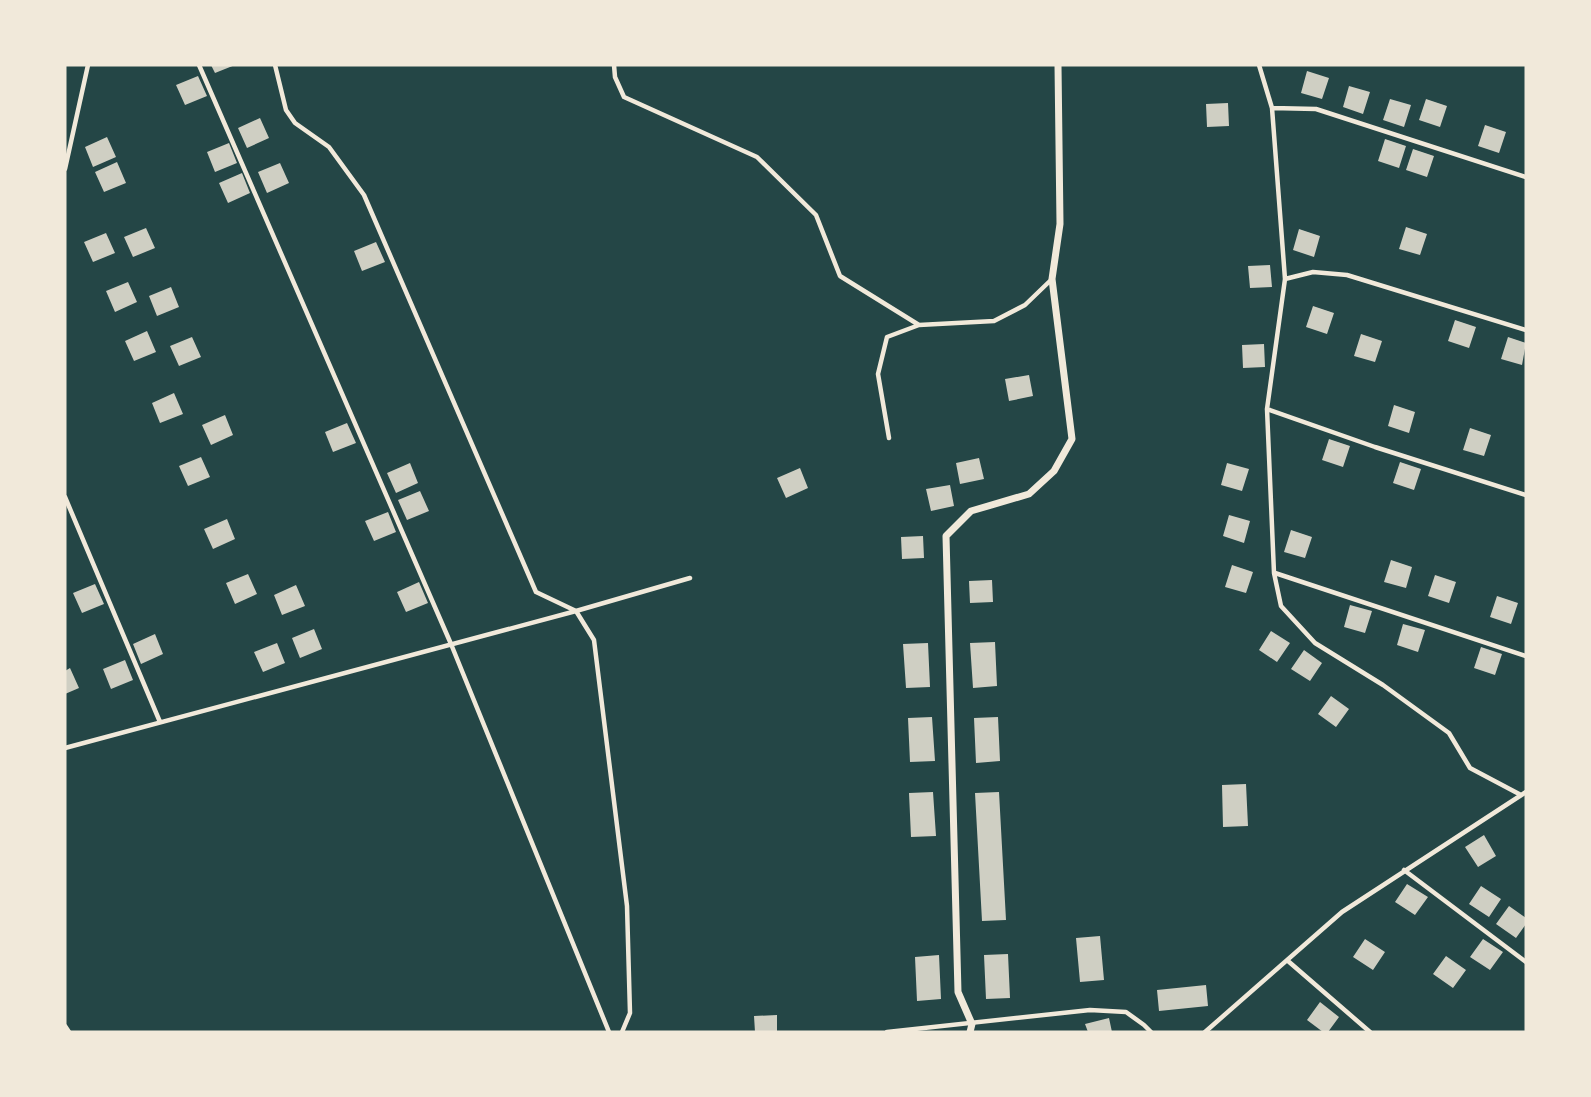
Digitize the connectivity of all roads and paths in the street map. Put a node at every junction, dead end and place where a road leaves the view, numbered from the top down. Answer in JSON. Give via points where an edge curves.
{"nodes":[{"id":1,"x":88,"y":65,"type":"edge"},
{"id":2,"x":199,"y":65,"type":"edge"},
{"id":3,"x":275,"y":65,"type":"edge"},
{"id":4,"x":614,"y":65,"type":"edge"},
{"id":5,"x":1058,"y":65,"type":"edge"},
{"id":6,"x":1259,"y":65,"type":"edge"},
{"id":7,"x":1272,"y":108,"type":"junction"},
{"id":8,"x":65,"y":169,"type":"edge"},
{"id":9,"x":1526,"y":177,"type":"edge"},
{"id":10,"x":1052,"y":279,"type":"junction"},
{"id":11,"x":1285,"y":279,"type":"junction"},
{"id":12,"x":919,"y":325,"type":"junction"},
{"id":13,"x":1526,"y":330,"type":"edge"},
{"id":14,"x":1267,"y":409,"type":"junction"},
{"id":15,"x":889,"y":438,"type":"dead end"},
{"id":16,"x":1526,"y":495,"type":"edge"},
{"id":17,"x":65,"y":497,"type":"edge"},
{"id":18,"x":1274,"y":573,"type":"junction"},
{"id":19,"x":690,"y":578,"type":"dead end"},
{"id":20,"x":576,"y":611,"type":"junction"},
{"id":21,"x":451,"y":644,"type":"junction"},
{"id":22,"x":1526,"y":656,"type":"edge"},
{"id":23,"x":160,"y":722,"type":"junction"},
{"id":24,"x":65,"y":748,"type":"edge"},
{"id":25,"x":1524,"y":793,"type":"edge"},
{"id":26,"x":1404,"y":870,"type":"junction"},
{"id":27,"x":1288,"y":961,"type":"junction"},
{"id":28,"x":1526,"y":961,"type":"edge"},
{"id":29,"x":65,"y":1026,"type":"edge"},
{"id":30,"x":971,"y":1028,"type":"edge"},
{"id":31,"x":69,"y":1032,"type":"edge"},
{"id":32,"x":608,"y":1032,"type":"edge"},
{"id":33,"x":622,"y":1032,"type":"edge"},
{"id":34,"x":887,"y":1032,"type":"edge"},
{"id":35,"x":1150,"y":1032,"type":"edge"},
{"id":36,"x":1205,"y":1032,"type":"edge"},
{"id":37,"x":1370,"y":1032,"type":"edge"}],
"edges":[{"from":1,"to":8,"type":"lane"},
{"from":2,"to":21,"type":"lane"},
{"from":3,"to":20,"type":"lane","via":[[286,110],[295,124],[329,147],[364,195],[536,592]]},
{"from":4,"to":12,"type":"lane","via":[[624,97],[757,157],[816,215],[840,276]]},
{"from":5,"to":10,"type":"street","via":[[1060,224]]},
{"from":6,"to":7,"type":"lane"},
{"from":7,"to":9,"type":"lane","via":[[1316,109]]},
{"from":7,"to":11,"type":"lane"},
{"from":10,"to":12,"type":"lane","via":[[1025,305],[994,321]]},
{"from":10,"to":30,"type":"street","via":[[1072,439],[1054,471],[1029,494],[971,511],[946,536],[958,992]]},
{"from":11,"to":13,"type":"lane","via":[[1313,272],[1347,275]]},
{"from":11,"to":14,"type":"lane"},
{"from":12,"to":15,"type":"lane","via":[[887,337],[878,374]]},
{"from":14,"to":16,"type":"lane"},
{"from":14,"to":18,"type":"lane"},
{"from":17,"to":23,"type":"lane"},
{"from":18,"to":22,"type":"lane"},
{"from":18,"to":25,"type":"lane","via":[[1281,606],[1315,643],[1449,733],[1470,768]]},
{"from":19,"to":20,"type":"lane"},
{"from":20,"to":21,"type":"lane"},
{"from":20,"to":33,"type":"lane","via":[[594,640],[627,906],[629,1013]]},
{"from":21,"to":23,"type":"lane"},
{"from":21,"to":32,"type":"lane"},
{"from":23,"to":24,"type":"lane"},
{"from":25,"to":26,"type":"lane"},
{"from":26,"to":27,"type":"lane","via":[[1342,912]]},
{"from":26,"to":28,"type":"lane"},
{"from":27,"to":36,"type":"lane"},
{"from":27,"to":37,"type":"lane"},
{"from":29,"to":31,"type":"lane"},
{"from":30,"to":34,"type":"lane"},
{"from":30,"to":35,"type":"lane","via":[[1090,1010],[1126,1012]]}]}
